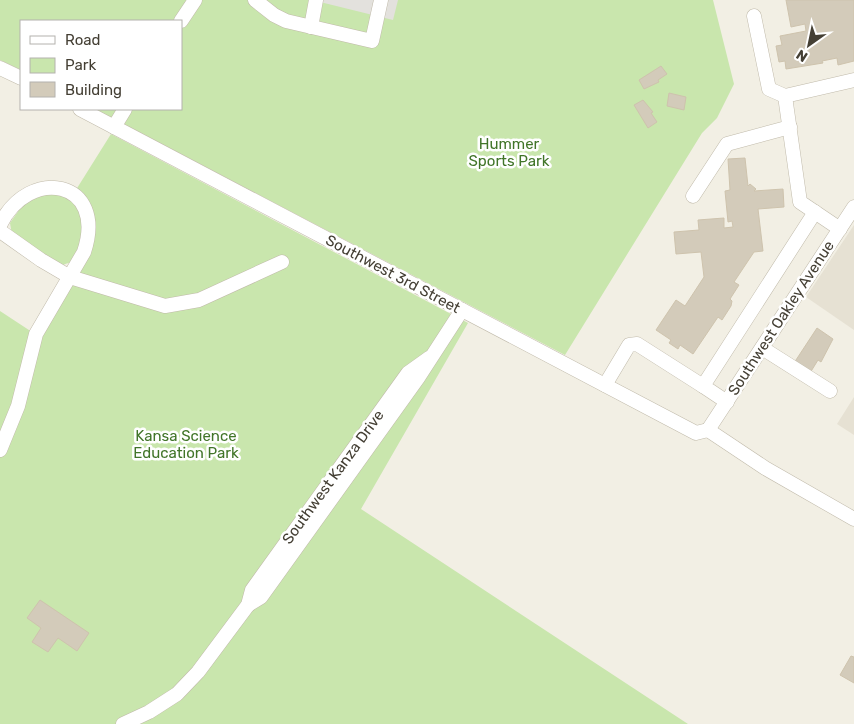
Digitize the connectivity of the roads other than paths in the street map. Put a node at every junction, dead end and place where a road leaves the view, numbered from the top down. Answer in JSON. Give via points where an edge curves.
{"nodes":[{"id":1,"x":195,"y":0,"type":"edge"},
{"id":2,"x":255,"y":0,"type":"edge"},
{"id":3,"x":316,"y":0,"type":"edge"},
{"id":4,"x":377,"y":1,"type":"edge"},
{"id":5,"x":754,"y":16,"type":"dead end"},
{"id":6,"x":182,"y":20,"type":"edge"},
{"id":7,"x":311,"y":27,"type":"junction"},
{"id":8,"x":0,"y":68,"type":"edge"},
{"id":9,"x":20,"y":78,"type":"edge"},
{"id":10,"x":854,"y":80,"type":"edge"},
{"id":11,"x":785,"y":96,"type":"junction"},
{"id":12,"x":82,"y":110,"type":"edge"},
{"id":13,"x":124,"y":110,"type":"edge"},
{"id":14,"x":114,"y":127,"type":"junction"},
{"id":15,"x":790,"y":127,"type":"junction"},
{"id":16,"x":693,"y":196,"type":"dead end"},
{"id":17,"x":854,"y":207,"type":"edge"},
{"id":18,"x":815,"y":212,"type":"junction"},
{"id":19,"x":0,"y":225,"type":"edge"},
{"id":20,"x":840,"y":229,"type":"junction"},
{"id":21,"x":0,"y":231,"type":"edge"},
{"id":22,"x":282,"y":262,"type":"dead end"},
{"id":23,"x":70,"y":277,"type":"junction"},
{"id":24,"x":462,"y":310,"type":"junction"},
{"id":25,"x":762,"y":348,"type":"junction"},
{"id":26,"x":606,"y":385,"type":"junction"},
{"id":27,"x":703,"y":386,"type":"junction"},
{"id":28,"x":830,"y":390,"type":"dead end"},
{"id":29,"x":726,"y":402,"type":"junction"},
{"id":30,"x":708,"y":430,"type":"junction"},
{"id":31,"x":0,"y":450,"type":"edge"},
{"id":32,"x":854,"y":518,"type":"edge"},
{"id":33,"x":123,"y":724,"type":"edge"}],
"edges":[{"from":1,"to":6,"type":"street"},
{"from":2,"to":7,"type":"street","via":[[274,15]]},
{"from":3,"to":7,"type":"street"},
{"from":4,"to":7,"type":"street","via":[[372,41]]},
{"from":5,"to":11,"type":"street","via":[[769,89]]},
{"from":8,"to":9,"type":"street"},
{"from":10,"to":11,"type":"street"},
{"from":11,"to":15,"type":"street"},
{"from":12,"to":14,"type":"street","name":"Southwest 3rd Street"},
{"from":13,"to":14,"type":"street"},
{"from":14,"to":24,"type":"street","name":"Southwest 3rd Street"},
{"from":15,"to":16,"type":"street","via":[[727,144]]},
{"from":15,"to":18,"type":"street","via":[[800,202]]},
{"from":17,"to":20,"type":"street","name":"Southwest Oakley Avenue"},
{"from":18,"to":20,"type":"street"},
{"from":18,"to":27,"type":"street"},
{"from":19,"to":23,"type":"street","via":[[6,212],[30,192],[50,188],[74,193],[90,220],[89,238]]},
{"from":20,"to":25,"type":"street","name":"Southwest Oakley Avenue"},
{"from":21,"to":23,"type":"street"},
{"from":22,"to":23,"type":"street","via":[[199,300],[165,306]]},
{"from":23,"to":31,"type":"street","via":[[36,334],[18,406]]},
{"from":24,"to":26,"type":"street","name":"Southwest 3rd Street"},
{"from":24,"to":33,"type":"street","name":"Southwest Kanza Drive","via":[[418,378],[262,597],[248,605],[198,672],[177,694]]},
{"from":25,"to":28,"type":"street"},
{"from":25,"to":29,"type":"street","name":"Southwest Oakley Avenue"},
{"from":26,"to":27,"type":"street","via":[[629,345],[637,344]]},
{"from":26,"to":30,"type":"street","name":"Southwest 3rd Street","via":[[696,433]]},
{"from":27,"to":29,"type":"street"},
{"from":29,"to":30,"type":"street","name":"Southwest Oakley Avenue"},
{"from":30,"to":32,"type":"street","via":[[766,468]]}]}
